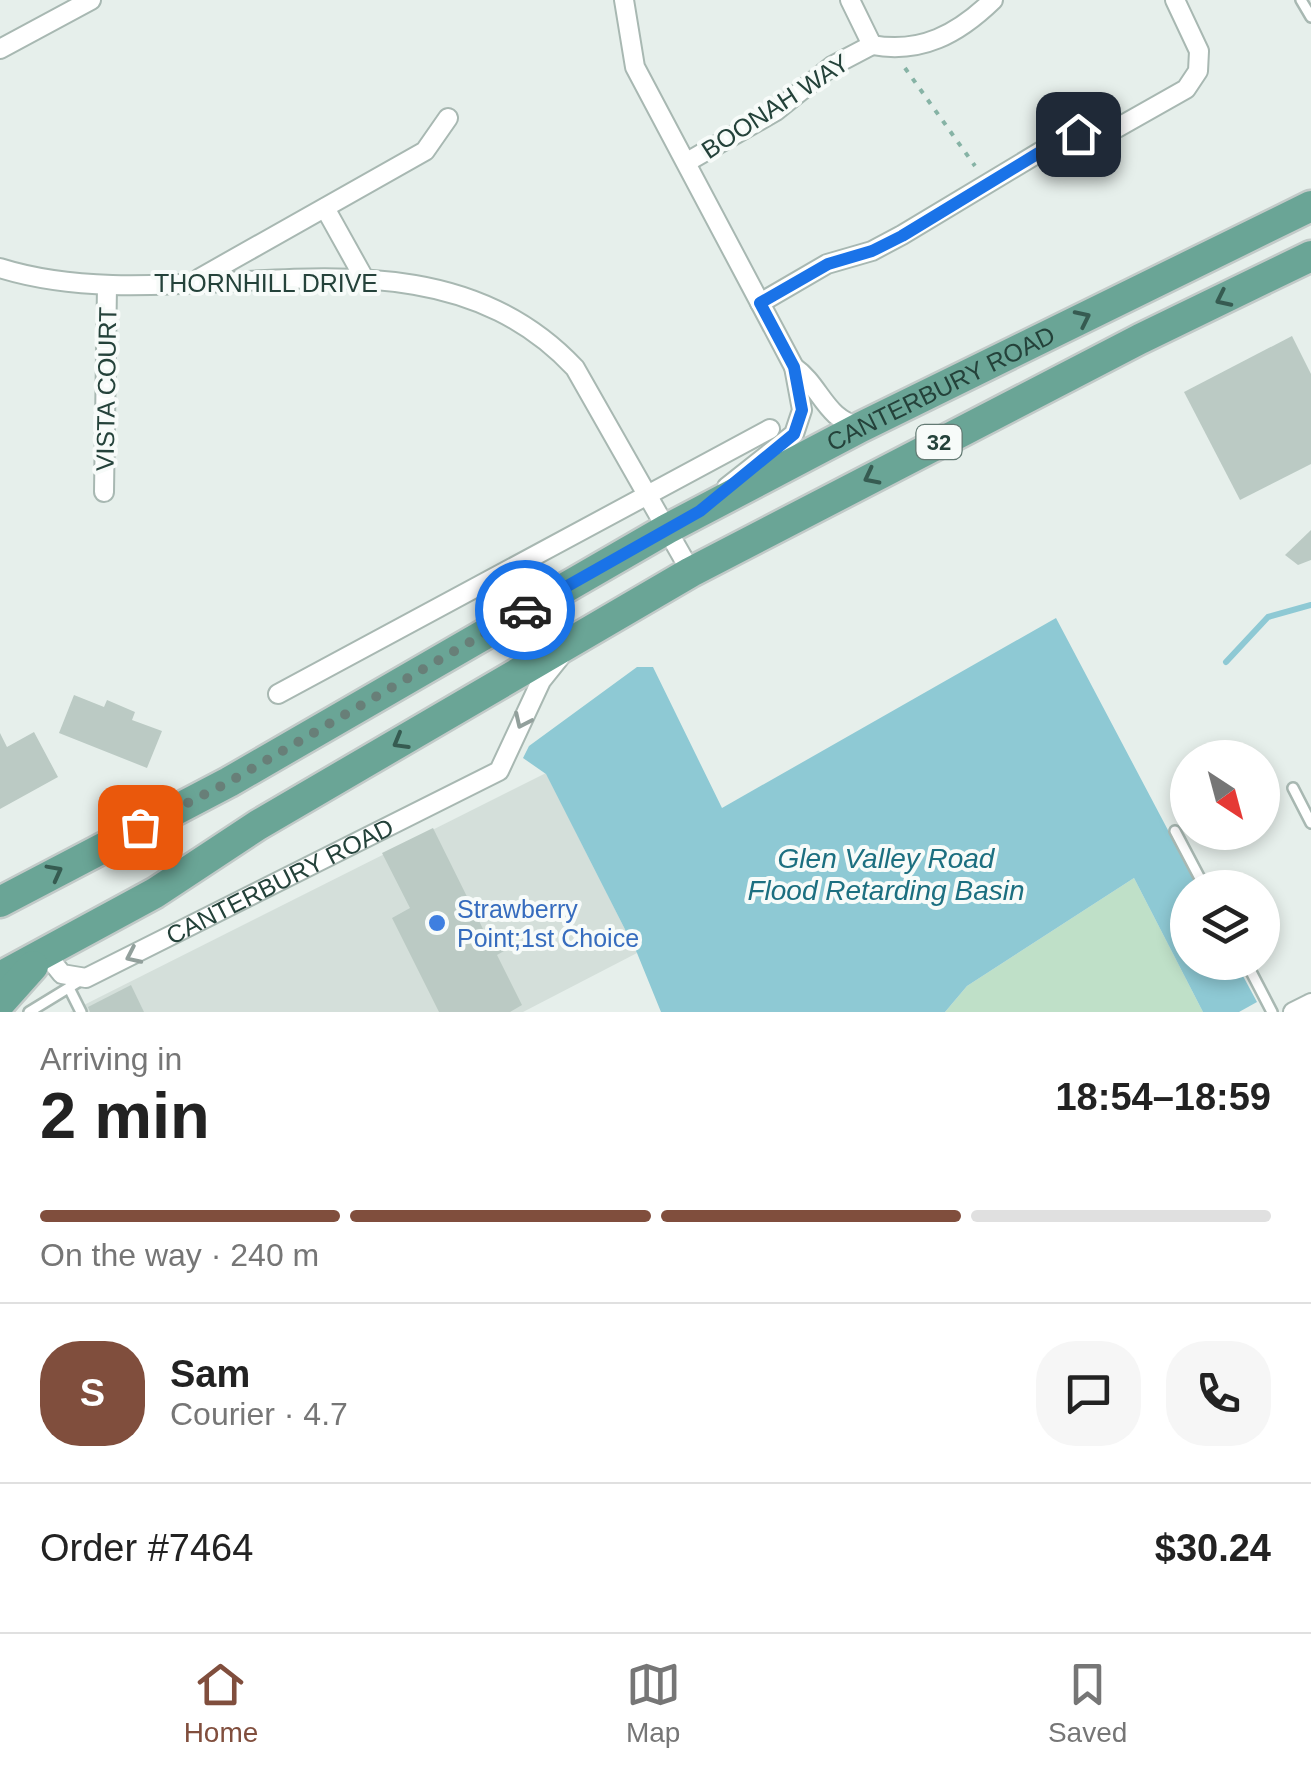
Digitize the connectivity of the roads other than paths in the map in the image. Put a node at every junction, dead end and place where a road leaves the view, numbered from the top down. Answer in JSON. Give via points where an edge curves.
{"nodes":[{"id":1,"x":91,"y":0,"type":"edge"},
{"id":2,"x":624,"y":0,"type":"edge"},
{"id":3,"x":850,"y":0,"type":"edge"},
{"id":4,"x":994,"y":0,"type":"edge"},
{"id":5,"x":1175,"y":0,"type":"edge"},
{"id":6,"x":1301,"y":0,"type":"edge"},
{"id":7,"x":1311,"y":17,"type":"edge"},
{"id":8,"x":872,"y":45,"type":"junction"},
{"id":9,"x":0,"y":49,"type":"edge"},
{"id":10,"x":448,"y":118,"type":"dead end"},
{"id":11,"x":687,"y":162,"type":"junction"},
{"id":12,"x":1311,"y":206,"type":"edge"},
{"id":13,"x":325,"y":208,"type":"junction"},
{"id":14,"x":1311,"y":256,"type":"edge"},
{"id":15,"x":0,"y":268,"type":"edge"},
{"id":16,"x":364,"y":278,"type":"junction"},
{"id":17,"x":195,"y":280,"type":"junction"},
{"id":18,"x":108,"y":286,"type":"junction"},
{"id":19,"x":760,"y":303,"type":"junction"},
{"id":20,"x":794,"y":367,"type":"junction"},
{"id":21,"x":861,"y":427,"type":"junction"},
{"id":22,"x":770,"y":429,"type":"dead end"},
{"id":23,"x":104,"y":492,"type":"dead end"},
{"id":24,"x":648,"y":495,"type":"junction"},
{"id":25,"x":700,"y":511,"type":"junction"},
{"id":26,"x":667,"y":529,"type":"junction"},
{"id":27,"x":691,"y":572,"type":"junction"},
{"id":28,"x":574,"y":640,"type":"junction"},
{"id":29,"x":278,"y":694,"type":"dead end"},
{"id":30,"x":1292,"y":788,"type":"dead end"},
{"id":31,"x":1311,"y":822,"type":"edge"},
{"id":32,"x":3,"y":899,"type":"edge"},
{"id":33,"x":45,"y":953,"type":"junction"},
{"id":34,"x":0,"y":977,"type":"edge"},
{"id":35,"x":86,"y":978,"type":"junction"},
{"id":36,"x":1255,"y":980,"type":"edge"},
{"id":37,"x":69,"y":988,"type":"junction"},
{"id":38,"x":0,"y":1003,"type":"edge"},
{"id":39,"x":1311,"y":1003,"type":"edge"},
{"id":40,"x":30,"y":1012,"type":"edge"},
{"id":41,"x":81,"y":1012,"type":"edge"},
{"id":42,"x":1272,"y":1012,"type":"edge"},
{"id":43,"x":1293,"y":1012,"type":"edge"}],
"edges":[{"from":1,"to":9,"type":"street"},
{"from":2,"to":11,"type":"street","via":[[635,67]]},
{"from":3,"to":8,"type":"street","name":"BOONAH WAY"},
{"from":4,"to":8,"type":"street","via":[[937,41],[898,50]]},
{"from":5,"to":19,"type":"street","via":[[1199,51],[1198,71],[1186,89],[1118,128],[1050,146],[902,236],[828,264]]},
{"from":6,"to":7,"type":"lane"},
{"from":8,"to":11,"type":"street","name":"BOONAH WAY"},
{"from":10,"to":13,"type":"street","via":[[425,151]]},
{"from":11,"to":19,"type":"street"},
{"from":21,"to":12,"type":"main road","name":"CANTERBURY ROAD","number":"32","one_way":true},
{"from":13,"to":16,"type":"street"},
{"from":13,"to":17,"type":"street"},
{"from":14,"to":27,"type":"main road","name":"CANTERBURY ROAD","number":"32","one_way":true},
{"from":15,"to":18,"type":"street","name":"THORNHILL DRIVE"},
{"from":16,"to":17,"type":"street","name":"THORNHILL DRIVE"},
{"from":16,"to":24,"type":"street","name":"THORNHILL DRIVE","via":[[454,291],[556,348],[587,384]]},
{"from":17,"to":18,"type":"street","name":"THORNHILL DRIVE"},
{"from":18,"to":23,"type":"street","name":"VISTA COURT"},
{"from":19,"to":20,"type":"street"},
{"from":20,"to":21,"type":"street","via":[[836,419]]},
{"from":20,"to":25,"type":"street","via":[[802,410],[794,434]]},
{"from":21,"to":25,"type":"main road","name":"CANTERBURY ROAD","number":"32"},
{"from":22,"to":24,"type":"street"},
{"from":24,"to":26,"type":"street","name":"THORNHILL DRIVE"},
{"from":24,"to":29,"type":"street"},
{"from":25,"to":26,"type":"main road","name":"CANTERBURY ROAD","number":"32"},
{"from":26,"to":27,"type":"street","name":"THORNHILL DRIVE"},
{"from":32,"to":26,"type":"main road","name":"CANTERBURY ROAD","number":"32","one_way":true,"via":[[229,782]]},
{"from":27,"to":28,"type":"main road","name":"CANTERBURY ROAD","number":"32"},
{"from":28,"to":33,"type":"main road","name":"CANTERBURY ROAD","number":"32","one_way":true},
{"from":28,"to":35,"type":"street","name":"CANTERBURY ROAD","one_way":true,"via":[[541,681],[499,771]]},
{"from":30,"to":31,"type":"lane"},
{"from":33,"to":34,"type":"main road","name":"CANTERBURY ROAD","number":"32"},
{"from":33,"to":35,"type":"street","via":[[62,974]]},
{"from":33,"to":38,"type":"main road"},
{"from":35,"to":37,"type":"lane","name":"CANTERBURY ROAD"},
{"from":36,"to":42,"type":"lane"},
{"from":37,"to":40,"type":"lane","name":"CANTERBURY ROAD"},
{"from":37,"to":41,"type":"lane"},
{"from":39,"to":43,"type":"street"}]}
